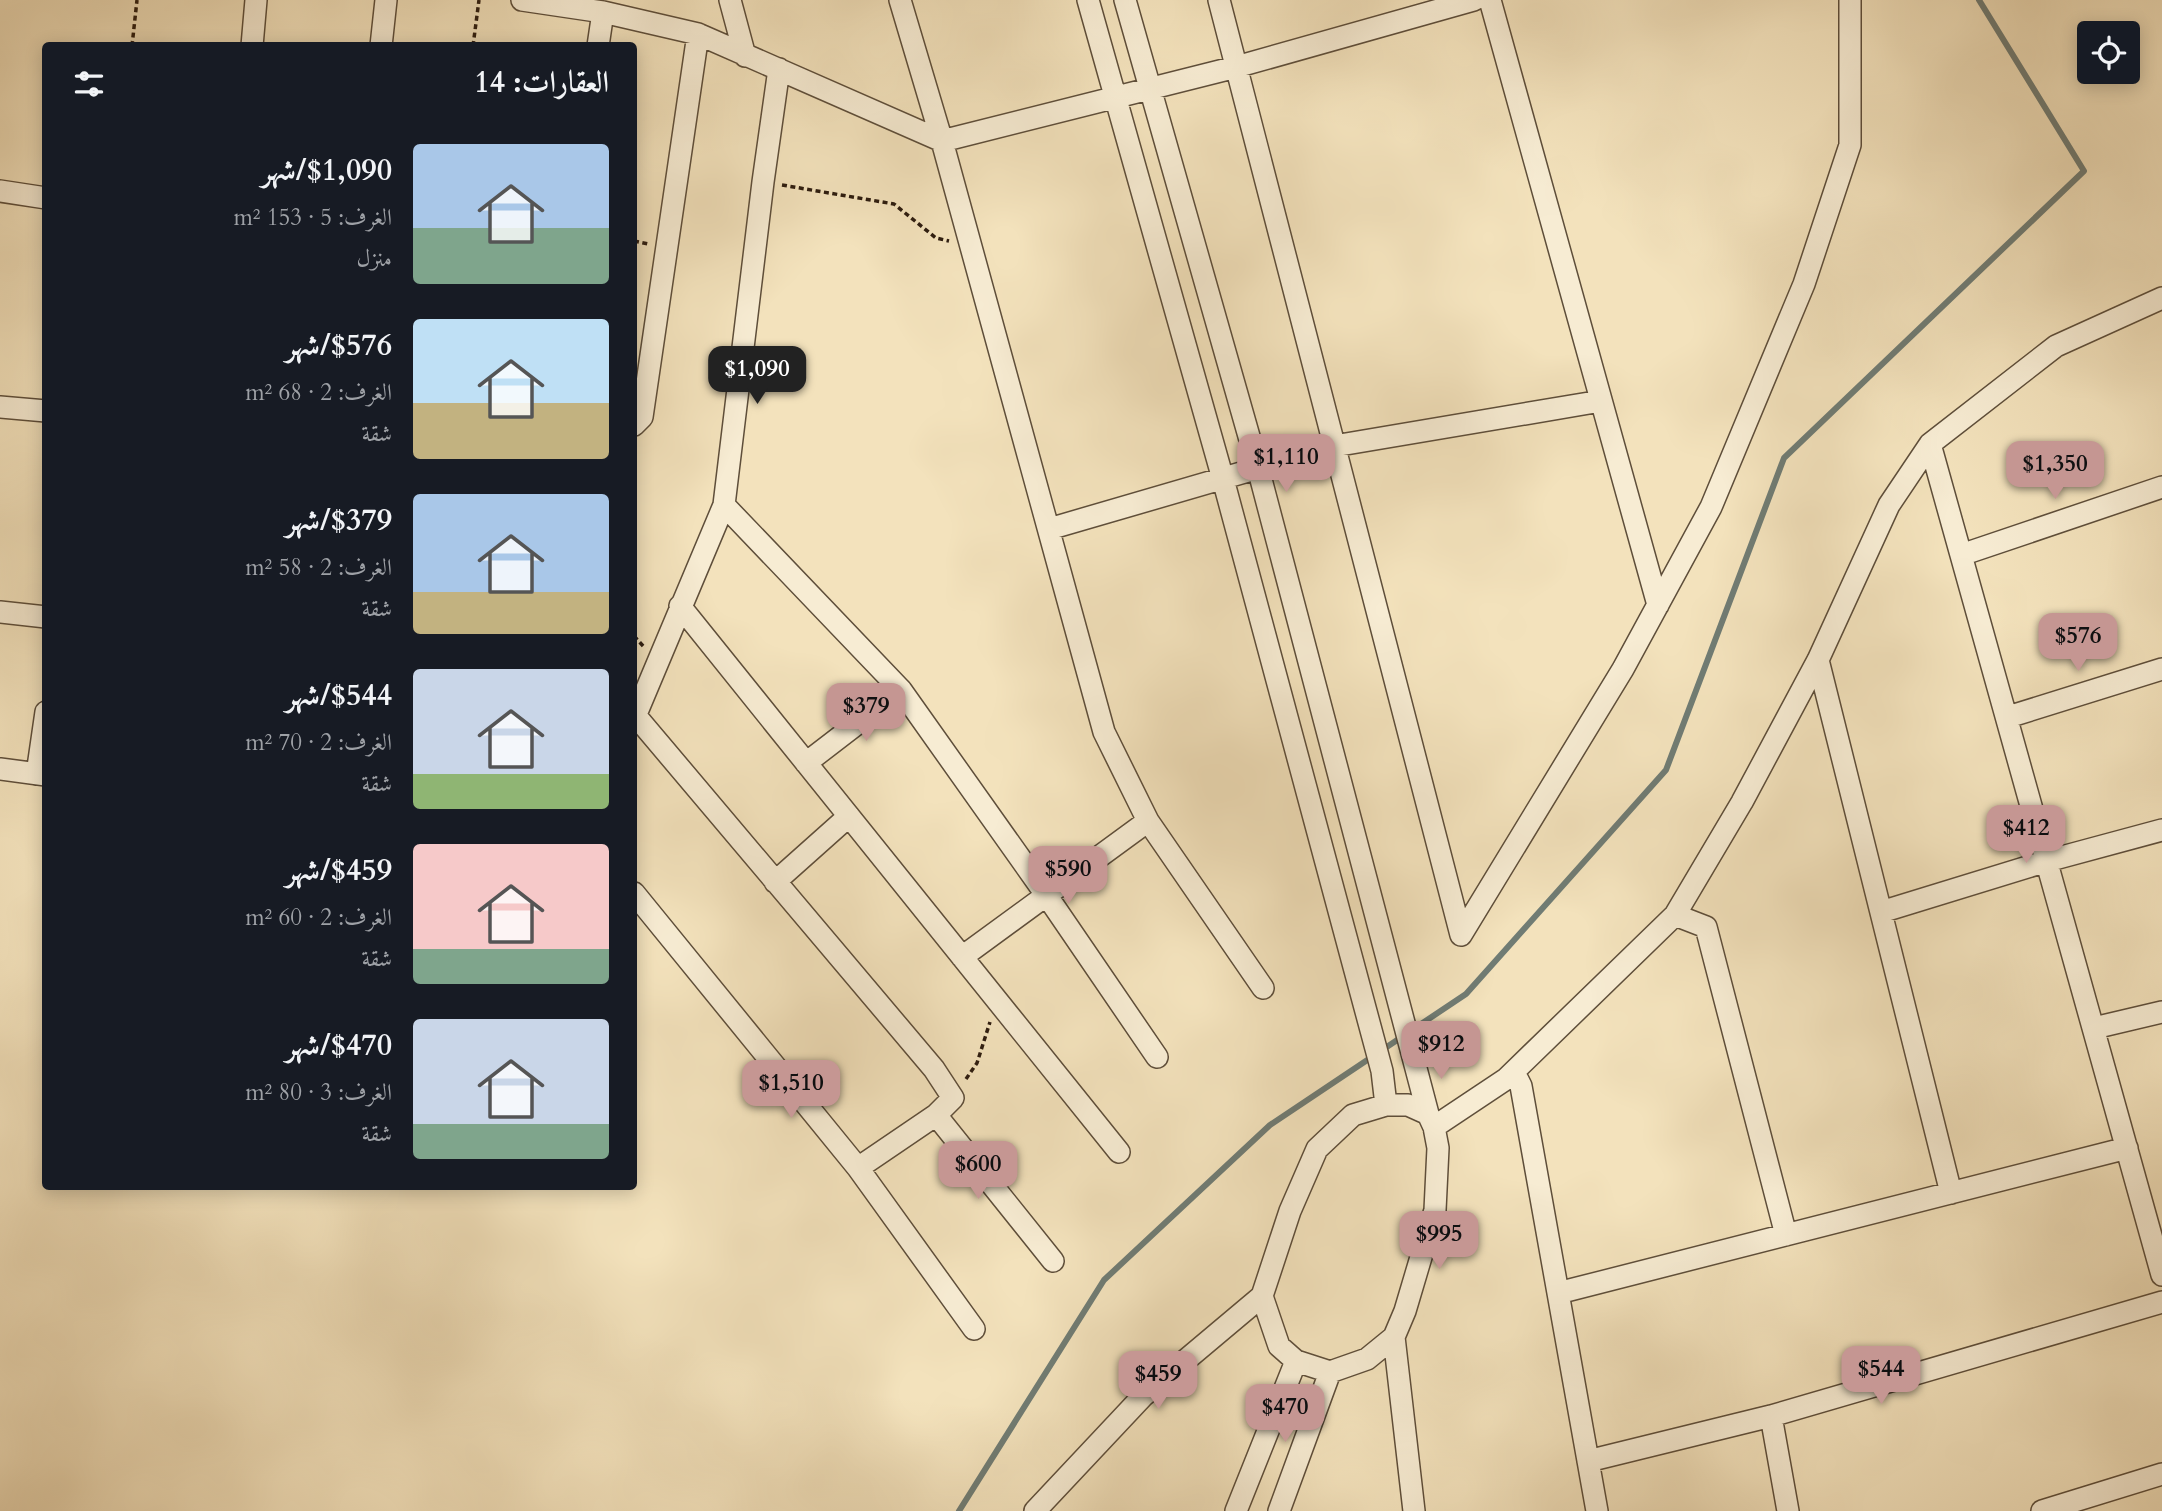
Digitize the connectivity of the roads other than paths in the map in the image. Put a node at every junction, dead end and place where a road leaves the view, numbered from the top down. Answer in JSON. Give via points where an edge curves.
{"nodes":[{"id":1,"x":256,"y":0,"type":"edge"},
{"id":2,"x":386,"y":0,"type":"edge"},
{"id":3,"x":522,"y":0,"type":"edge"},
{"id":4,"x":730,"y":0,"type":"edge"},
{"id":5,"x":900,"y":0,"type":"edge"},
{"id":6,"x":1088,"y":0,"type":"edge"},
{"id":7,"x":1125,"y":0,"type":"edge"},
{"id":8,"x":1219,"y":0,"type":"edge"},
{"id":9,"x":1474,"y":0,"type":"edge"},
{"id":10,"x":1490,"y":0,"type":"edge"},
{"id":11,"x":1850,"y":0,"type":"edge"},
{"id":12,"x":580,"y":4,"type":"edge"},
{"id":13,"x":603,"y":12,"type":"junction"},
{"id":14,"x":698,"y":34,"type":"junction"},
{"id":15,"x":251,"y":42,"type":"edge"},
{"id":16,"x":381,"y":42,"type":"edge"},
{"id":17,"x":599,"y":42,"type":"edge"},
{"id":18,"x":745,"y":56,"type":"junction"},
{"id":19,"x":1236,"y":67,"type":"junction"},
{"id":20,"x":779,"y":69,"type":"junction"},
{"id":21,"x":1150,"y":89,"type":"junction"},
{"id":22,"x":1115,"y":98,"type":"junction"},
{"id":23,"x":942,"y":141,"type":"junction"},
{"id":24,"x":0,"y":191,"type":"edge"},
{"id":25,"x":42,"y":197,"type":"edge"},
{"id":26,"x":2162,"y":298,"type":"edge"},
{"id":27,"x":1601,"y":401,"type":"junction"},
{"id":28,"x":0,"y":407,"type":"edge"},
{"id":29,"x":42,"y":411,"type":"edge"},
{"id":30,"x":637,"y":422,"type":"edge"},
{"id":31,"x":1930,"y":444,"type":"junction"},
{"id":32,"x":1334,"y":446,"type":"junction"},
{"id":33,"x":1258,"y":468,"type":"junction"},
{"id":34,"x":1223,"y":479,"type":"junction"},
{"id":35,"x":2162,"y":487,"type":"edge"},
{"id":36,"x":724,"y":505,"type":"junction"},
{"id":37,"x":1049,"y":529,"type":"junction"},
{"id":38,"x":1961,"y":555,"type":"junction"},
{"id":39,"x":1658,"y":605,"type":"junction"},
{"id":40,"x":680,"y":606,"type":"junction"},
{"id":41,"x":0,"y":612,"type":"edge"},
{"id":42,"x":42,"y":617,"type":"edge"},
{"id":43,"x":1818,"y":660,"type":"junction"},
{"id":44,"x":2162,"y":669,"type":"edge"},
{"id":45,"x":901,"y":690,"type":"junction"},
{"id":46,"x":637,"y":710,"type":"edge"},
{"id":47,"x":2008,"y":718,"type":"junction"},
{"id":48,"x":637,"y":721,"type":"edge"},
{"id":49,"x":806,"y":763,"type":"junction"},
{"id":50,"x":0,"y":769,"type":"edge"},
{"id":51,"x":41,"y":774,"type":"edge"},
{"id":52,"x":849,"y":816,"type":"junction"},
{"id":53,"x":1149,"y":821,"type":"junction"},
{"id":54,"x":2162,"y":830,"type":"edge"},
{"id":55,"x":2047,"y":861,"type":"junction"},
{"id":56,"x":775,"y":882,"type":"junction"},
{"id":57,"x":1046,"y":896,"type":"junction"},
{"id":58,"x":637,"y":897,"type":"edge"},
{"id":59,"x":1881,"y":912,"type":"junction"},
{"id":60,"x":1675,"y":915,"type":"junction"},
{"id":61,"x":962,"y":957,"type":"junction"},
{"id":62,"x":1263,"y":988,"type":"dead end"},
{"id":63,"x":2162,"y":1012,"type":"edge"},
{"id":64,"x":2094,"y":1028,"type":"junction"},
{"id":65,"x":1157,"y":1057,"type":"dead end"},
{"id":66,"x":1506,"y":1079,"type":"junction"},
{"id":67,"x":1386,"y":1105,"type":"junction"},
{"id":68,"x":936,"y":1115,"type":"junction"},
{"id":69,"x":1431,"y":1120,"type":"junction"},
{"id":70,"x":2127,"y":1148,"type":"junction"},
{"id":71,"x":1119,"y":1152,"type":"dead end"},
{"id":72,"x":858,"y":1168,"type":"junction"},
{"id":73,"x":1951,"y":1193,"type":"junction"},
{"id":74,"x":1786,"y":1235,"type":"junction"},
{"id":75,"x":1053,"y":1261,"type":"dead end"},
{"id":76,"x":2162,"y":1275,"type":"edge"},
{"id":77,"x":1558,"y":1293,"type":"junction"},
{"id":78,"x":1262,"y":1296,"type":"junction"},
{"id":79,"x":2162,"y":1302,"type":"edge"},
{"id":80,"x":974,"y":1328,"type":"dead end"},
{"id":81,"x":1394,"y":1337,"type":"junction"},
{"id":82,"x":1296,"y":1361,"type":"junction"},
{"id":83,"x":1330,"y":1372,"type":"junction"},
{"id":84,"x":1771,"y":1416,"type":"junction"},
{"id":85,"x":1588,"y":1461,"type":"junction"},
{"id":86,"x":2162,"y":1474,"type":"edge"},
{"id":87,"x":1035,"y":1511,"type":"edge"},
{"id":88,"x":1236,"y":1511,"type":"edge"},
{"id":89,"x":1279,"y":1511,"type":"edge"},
{"id":90,"x":1413,"y":1511,"type":"edge"},
{"id":91,"x":1597,"y":1511,"type":"edge"},
{"id":92,"x":1788,"y":1511,"type":"edge"},
{"id":93,"x":2042,"y":1511,"type":"edge"}],
"edges":[{"from":1,"to":15,"type":"street"},
{"from":2,"to":16,"type":"street"},
{"from":3,"to":12,"type":"street"},
{"from":4,"to":18,"type":"street"},
{"from":5,"to":23,"type":"street"},
{"from":6,"to":22,"type":"street"},
{"from":7,"to":21,"type":"street"},
{"from":8,"to":19,"type":"street"},
{"from":9,"to":19,"type":"street"},
{"from":10,"to":27,"type":"street"},
{"from":11,"to":39,"type":"street","via":[[1850,145],[1804,284],[1710,507]]},
{"from":12,"to":13,"type":"street"},
{"from":13,"to":14,"type":"street"},
{"from":13,"to":17,"type":"street"},
{"from":14,"to":18,"type":"street"},
{"from":14,"to":30,"type":"street","via":[[642,417]]},
{"from":18,"to":20,"type":"street"},
{"from":19,"to":21,"type":"street"},
{"from":19,"to":32,"type":"street"},
{"from":20,"to":23,"type":"street"},
{"from":20,"to":36,"type":"street"},
{"from":21,"to":22,"type":"street"},
{"from":21,"to":33,"type":"street"},
{"from":22,"to":23,"type":"street"},
{"from":22,"to":34,"type":"street"},
{"from":23,"to":37,"type":"street"},
{"from":24,"to":25,"type":"street"},
{"from":26,"to":31,"type":"street","via":[[2056,345]]},
{"from":27,"to":32,"type":"street"},
{"from":27,"to":39,"type":"street"},
{"from":28,"to":29,"type":"street"},
{"from":31,"to":38,"type":"street"},
{"from":31,"to":43,"type":"street","via":[[1889,505]]},
{"from":32,"to":33,"type":"street"},
{"from":32,"to":39,"type":"street","via":[[1461,935]]},
{"from":33,"to":34,"type":"street"},
{"from":33,"to":69,"type":"street"},
{"from":34,"to":37,"type":"street"},
{"from":34,"to":67,"type":"street","via":[[1382,1071]]},
{"from":35,"to":38,"type":"street"},
{"from":36,"to":40,"type":"street"},
{"from":36,"to":45,"type":"street"},
{"from":37,"to":53,"type":"street","via":[[1104,732]]},
{"from":38,"to":47,"type":"street"},
{"from":40,"to":46,"type":"street"},
{"from":40,"to":49,"type":"street"},
{"from":41,"to":42,"type":"street"},
{"from":43,"to":59,"type":"street"},
{"from":43,"to":60,"type":"street"},
{"from":44,"to":47,"type":"street"},
{"from":45,"to":49,"type":"street"},
{"from":45,"to":57,"type":"street"},
{"from":47,"to":55,"type":"street"},
{"from":48,"to":56,"type":"street"},
{"from":49,"to":52,"type":"street"},
{"from":50,"to":51,"type":"street"},
{"from":52,"to":56,"type":"street"},
{"from":52,"to":61,"type":"street"},
{"from":53,"to":57,"type":"street"},
{"from":53,"to":62,"type":"street"},
{"from":54,"to":55,"type":"street"},
{"from":55,"to":59,"type":"street"},
{"from":55,"to":64,"type":"street"},
{"from":56,"to":68,"type":"street","via":[[934,1069],[953,1098]]},
{"from":57,"to":61,"type":"street"},
{"from":57,"to":65,"type":"street"},
{"from":58,"to":72,"type":"street"},
{"from":59,"to":73,"type":"street"},
{"from":60,"to":66,"type":"street"},
{"from":60,"to":74,"type":"street","via":[[1706,927]]},
{"from":61,"to":71,"type":"street"},
{"from":63,"to":64,"type":"street"},
{"from":64,"to":70,"type":"street"},
{"from":66,"to":69,"type":"street"},
{"from":66,"to":77,"type":"street","via":[[1518,1080],[1521,1086]]},
{"from":67,"to":69,"type":"street","via":[[1408,1105]]},
{"from":67,"to":78,"type":"street","via":[[1353,1115],[1317,1149],[1290,1211]]},
{"from":68,"to":72,"type":"street"},
{"from":68,"to":75,"type":"street"},
{"from":69,"to":81,"type":"street","via":[[1438,1147],[1435,1210]]},
{"from":70,"to":73,"type":"street"},
{"from":70,"to":76,"type":"street"},
{"from":72,"to":80,"type":"street"},
{"from":73,"to":74,"type":"street"},
{"from":74,"to":77,"type":"street"},
{"from":77,"to":85,"type":"street"},
{"from":78,"to":82,"type":"street","via":[[1279,1346]]},
{"from":78,"to":87,"type":"street","via":[[1143,1396]]},
{"from":79,"to":84,"type":"street"},
{"from":81,"to":83,"type":"street","via":[[1367,1359]]},
{"from":81,"to":90,"type":"street"},
{"from":82,"to":83,"type":"street"},
{"from":82,"to":88,"type":"street"},
{"from":83,"to":89,"type":"street"},
{"from":84,"to":85,"type":"street"},
{"from":84,"to":92,"type":"street"},
{"from":85,"to":91,"type":"street"},
{"from":86,"to":93,"type":"street"}]}
